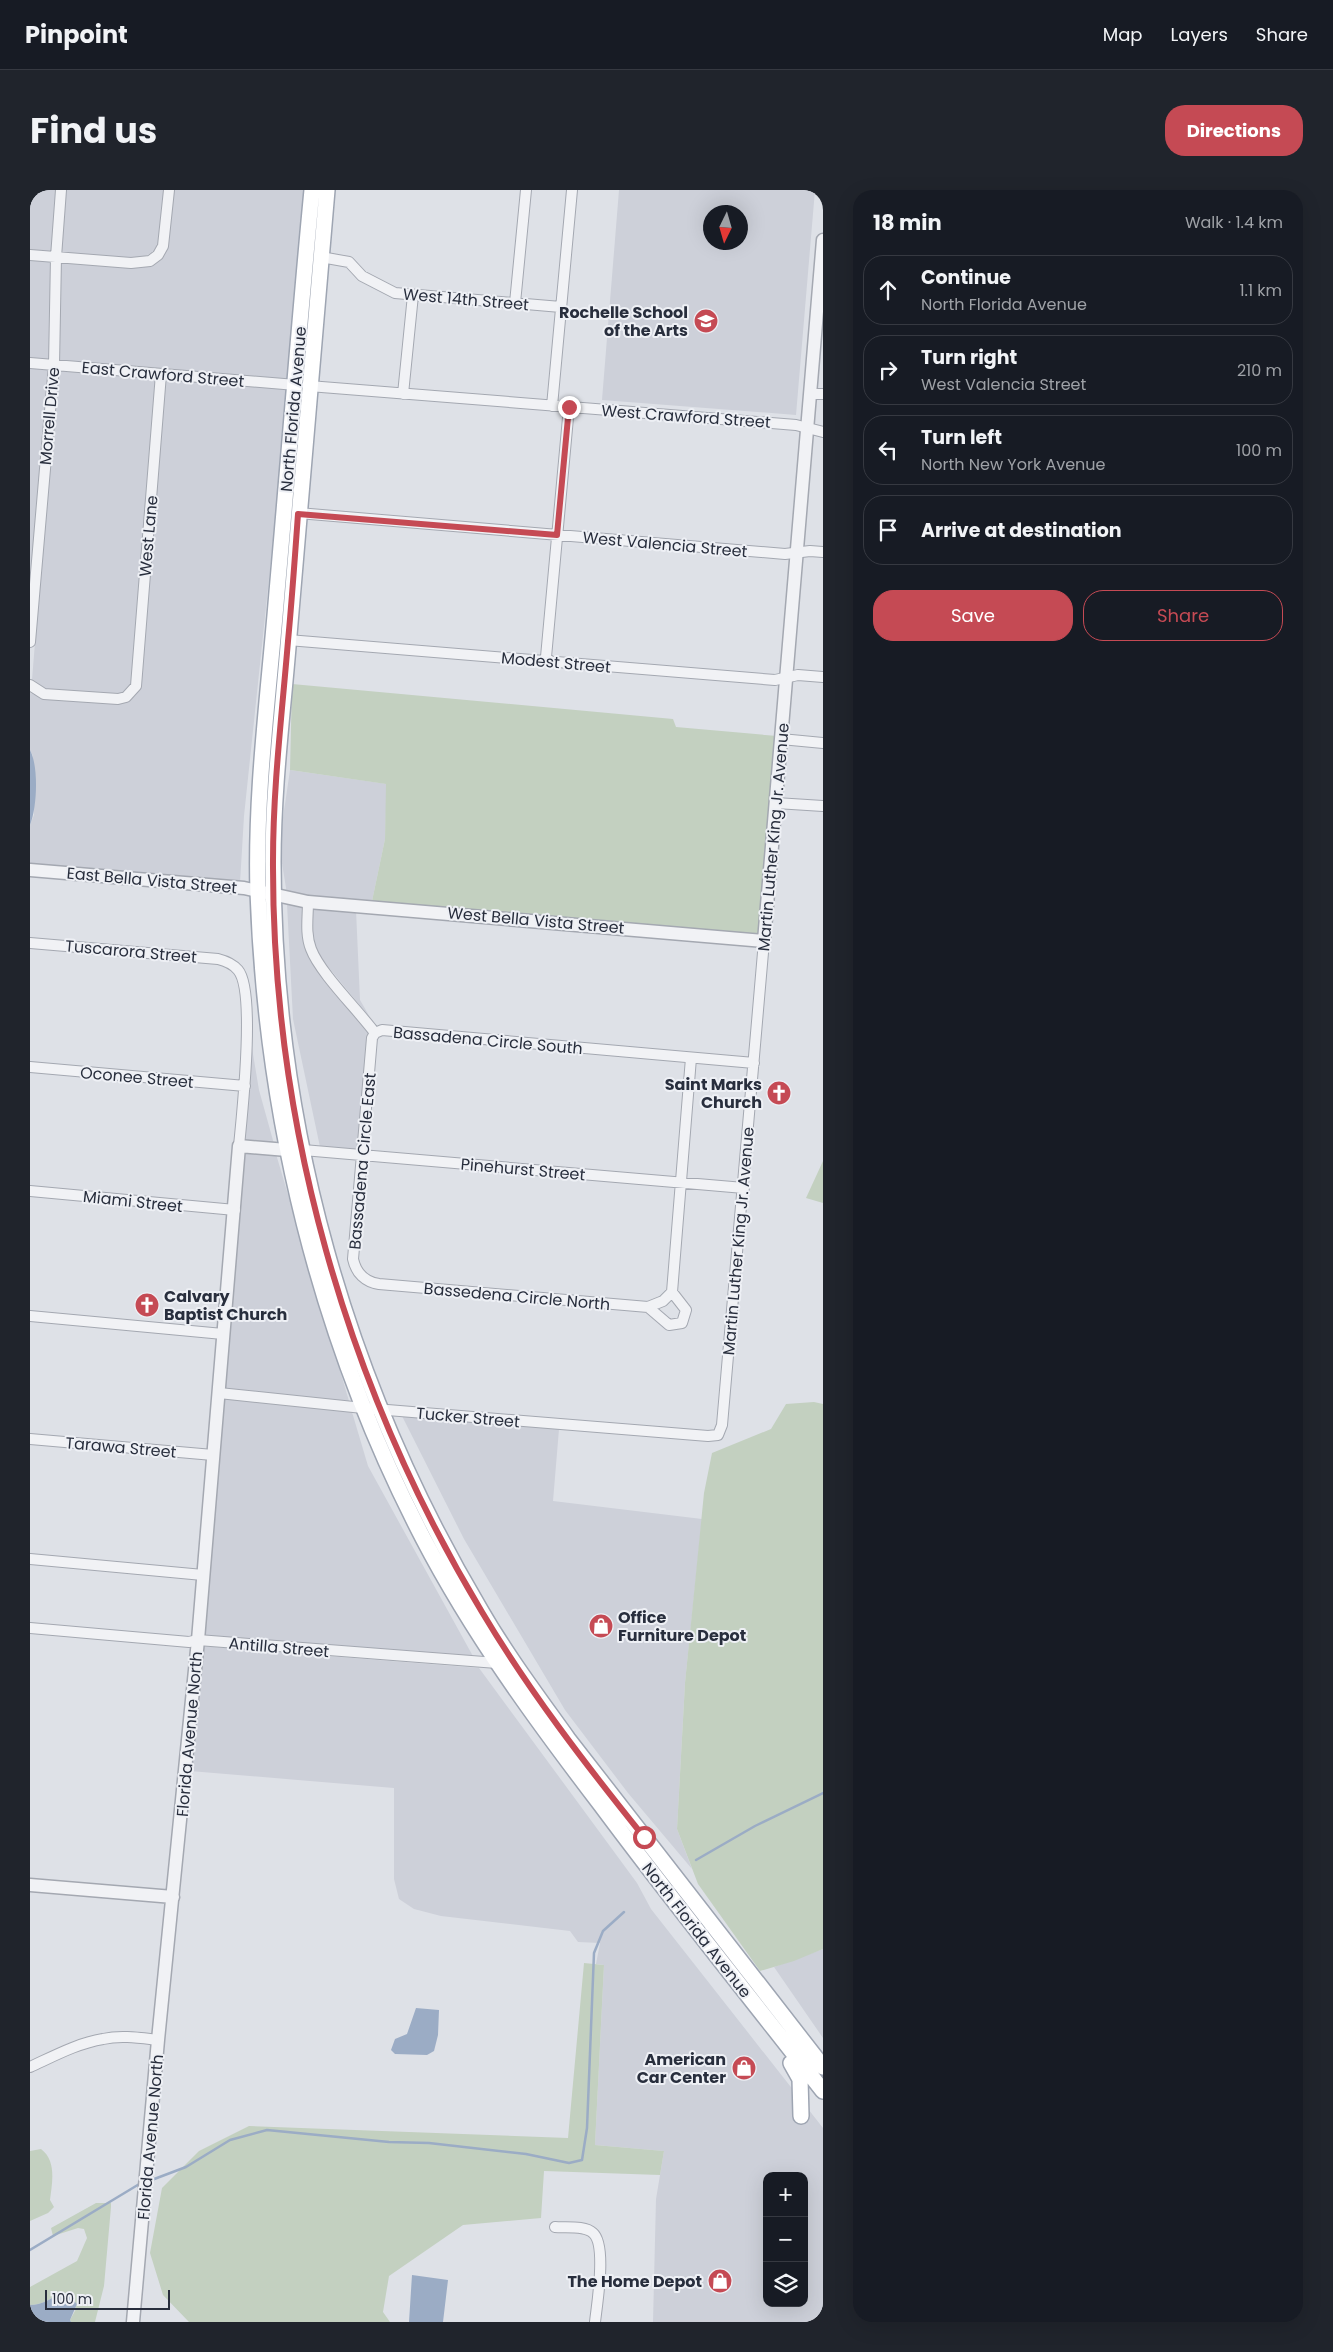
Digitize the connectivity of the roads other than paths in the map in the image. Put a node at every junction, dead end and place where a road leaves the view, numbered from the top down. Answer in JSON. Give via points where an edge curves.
{"nodes":[{"id":1,"x":61,"y":190,"type":"edge"},
{"id":2,"x":169,"y":190,"type":"edge"},
{"id":3,"x":312,"y":190,"type":"edge"},
{"id":4,"x":326,"y":190,"type":"edge"},
{"id":5,"x":526,"y":190,"type":"edge"},
{"id":6,"x":572,"y":190,"type":"edge"},
{"id":7,"x":823,"y":240,"type":"edge"},
{"id":8,"x":30,"y":255,"type":"edge"},
{"id":9,"x":56,"y":257,"type":"junction"},
{"id":10,"x":321,"y":257,"type":"junction"},
{"id":11,"x":822,"y":260,"type":"edge"},
{"id":12,"x":413,"y":295,"type":"junction"},
{"id":13,"x":515,"y":303,"type":"junction"},
{"id":14,"x":561,"y":307,"type":"junction"},
{"id":15,"x":819,"y":327,"type":"edge"},
{"id":16,"x":30,"y":363,"type":"edge"},
{"id":17,"x":54,"y":365,"type":"junction"},
{"id":18,"x":161,"y":374,"type":"junction"},
{"id":19,"x":303,"y":385,"type":"junction"},
{"id":20,"x":403,"y":394,"type":"junction"},
{"id":21,"x":817,"y":394,"type":"edge"},
{"id":22,"x":552,"y":406,"type":"junction"},
{"id":23,"x":569,"y":407,"type":"junction"},
{"id":24,"x":808,"y":428,"type":"junction"},
{"id":25,"x":823,"y":432,"type":"edge"},
{"id":26,"x":299,"y":506,"type":"junction"},
{"id":27,"x":557,"y":535,"type":"junction"},
{"id":28,"x":281,"y":549,"type":"junction"},
{"id":29,"x":823,"y":552,"type":"edge"},
{"id":30,"x":797,"y":553,"type":"junction"},
{"id":31,"x":288,"y":640,"type":"junction"},
{"id":32,"x":30,"y":642,"type":"edge"},
{"id":33,"x":550,"y":661,"type":"junction"},
{"id":34,"x":787,"y":677,"type":"junction"},
{"id":35,"x":823,"y":678,"type":"edge"},
{"id":36,"x":30,"y":686,"type":"edge"},
{"id":37,"x":781,"y":739,"type":"junction"},
{"id":38,"x":823,"y":743,"type":"edge"},
{"id":39,"x":776,"y":803,"type":"junction"},
{"id":40,"x":823,"y":806,"type":"edge"},
{"id":41,"x":30,"y":870,"type":"edge"},
{"id":42,"x":266,"y":894,"type":"junction"},
{"id":43,"x":308,"y":902,"type":"junction"},
{"id":44,"x":764,"y":941,"type":"junction"},
{"id":45,"x":30,"y":943,"type":"edge"},
{"id":46,"x":375,"y":1033,"type":"junction"},
{"id":47,"x":691,"y":1058,"type":"junction"},
{"id":48,"x":754,"y":1063,"type":"junction"},
{"id":49,"x":30,"y":1067,"type":"edge"},
{"id":50,"x":245,"y":1086,"type":"junction"},
{"id":51,"x":239,"y":1146,"type":"junction"},
{"id":52,"x":287,"y":1150,"type":"junction"},
{"id":53,"x":302,"y":1150,"type":"junction"},
{"id":54,"x":362,"y":1155,"type":"junction"},
{"id":55,"x":681,"y":1183,"type":"junction"},
{"id":56,"x":744,"y":1188,"type":"junction"},
{"id":57,"x":30,"y":1191,"type":"edge"},
{"id":58,"x":235,"y":1210,"type":"junction"},
{"id":59,"x":370,"y":1282,"type":"joint"},
{"id":60,"x":672,"y":1292,"type":"junction"},
{"id":61,"x":648,"y":1307,"type":"junction"},
{"id":62,"x":30,"y":1316,"type":"edge"},
{"id":63,"x":223,"y":1334,"type":"junction"},
{"id":64,"x":218,"y":1393,"type":"junction"},
{"id":65,"x":363,"y":1408,"type":"junction"},
{"id":66,"x":380,"y":1410,"type":"junction"},
{"id":67,"x":718,"y":1435,"type":"joint"},
{"id":68,"x":30,"y":1439,"type":"edge"},
{"id":69,"x":213,"y":1455,"type":"junction"},
{"id":70,"x":30,"y":1559,"type":"edge"},
{"id":71,"x":203,"y":1575,"type":"junction"},
{"id":72,"x":466,"y":1612,"type":"junction"},
{"id":73,"x":30,"y":1628,"type":"edge"},
{"id":74,"x":198,"y":1640,"type":"junction"},
{"id":75,"x":497,"y":1663,"type":"junction"},
{"id":76,"x":550,"y":1714,"type":"junction"},
{"id":77,"x":559,"y":1750,"type":"junction"},
{"id":78,"x":641,"y":1833,"type":"junction"},
{"id":79,"x":638,"y":1854,"type":"junction"},
{"id":80,"x":30,"y":1885,"type":"edge"},
{"id":81,"x":173,"y":1897,"type":"junction"},
{"id":82,"x":726,"y":1944,"type":"junction"},
{"id":83,"x":765,"y":2017,"type":"junction"},
{"id":84,"x":158,"y":2040,"type":"junction"},
{"id":85,"x":30,"y":2066,"type":"edge"},
{"id":86,"x":823,"y":2067,"type":"edge"},
{"id":87,"x":823,"y":2092,"type":"edge"},
{"id":88,"x":801,"y":2116,"type":"dead end"},
{"id":89,"x":555,"y":2227,"type":"dead end"},
{"id":90,"x":133,"y":2322,"type":"edge"},
{"id":91,"x":595,"y":2322,"type":"edge"}],
"edges":[{"from":1,"to":9,"type":"street","name":"Morrell Drive"},
{"from":2,"to":9,"type":"street","via":[[163,246],[150,261],[140,264]]},
{"from":3,"to":19,"type":"main road","via":[[303,293],[308,316]]},
{"from":4,"to":10,"type":"main road","name":"North Florida Avenue"},
{"from":5,"to":13,"type":"street"},
{"from":6,"to":14,"type":"street"},
{"from":7,"to":11,"type":"street","name":"Martin Luther King Jr. Avenue"},
{"from":8,"to":9,"type":"street"},
{"from":9,"to":17,"type":"street","name":"Morrell Drive"},
{"from":10,"to":12,"type":"street","name":"West 14th Street","via":[[349,262],[375,284],[396,293]]},
{"from":10,"to":19,"type":"main road","name":"North Florida Avenue"},
{"from":11,"to":15,"type":"street","name":"Martin Luther King Jr. Avenue"},
{"from":12,"to":13,"type":"street","name":"West 14th Street"},
{"from":12,"to":20,"type":"street"},
{"from":13,"to":14,"type":"street","name":"West 14th Street"},
{"from":14,"to":22,"type":"street"},
{"from":15,"to":21,"type":"street","name":"Martin Luther King Jr. Avenue"},
{"from":16,"to":17,"type":"street","name":"East Crawford Street"},
{"from":17,"to":18,"type":"street","name":"East Crawford Street"},
{"from":17,"to":32,"type":"street","name":"Morrell Drive"},
{"from":18,"to":19,"type":"street","name":"East Crawford Street"},
{"from":18,"to":36,"type":"street","name":"West Lane","via":[[136,686],[118,700],[44,694]]},
{"from":19,"to":20,"type":"street","name":"West Crawford Street"},
{"from":19,"to":26,"type":"main road","name":"North Florida Avenue"},
{"from":19,"to":28,"type":"main road","name":"North Florida Avenue"},
{"from":20,"to":22,"type":"street","name":"West Crawford Street"},
{"from":21,"to":24,"type":"street","name":"Martin Luther King Jr. Avenue"},
{"from":22,"to":23,"type":"street","name":"West Crawford Street"},
{"from":23,"to":24,"type":"street","name":"West Crawford Street"},
{"from":23,"to":27,"type":"street"},
{"from":24,"to":25,"type":"street","name":"West Crawford Street"},
{"from":24,"to":30,"type":"street","name":"Martin Luther King Jr. Avenue"},
{"from":26,"to":27,"type":"street","name":"West Valencia Street"},
{"from":26,"to":31,"type":"main road","name":"North Florida Avenue"},
{"from":27,"to":30,"type":"street","name":"West Valencia Street"},
{"from":27,"to":33,"type":"street","via":[[546,657]]},
{"from":28,"to":31,"type":"main road","via":[[286,572],[282,636]]},
{"from":28,"to":42,"type":"main road","name":"North Florida Avenue","via":[[260,800]]},
{"from":29,"to":30,"type":"street","name":"West Valencia Street"},
{"from":30,"to":34,"type":"street","name":"Martin Luther King Jr. Avenue"},
{"from":31,"to":33,"type":"street","name":"Modest Street"},
{"from":31,"to":42,"type":"main road","name":"North Florida Avenue"},
{"from":33,"to":34,"type":"street","name":"Modest Street","via":[[775,680]]},
{"from":34,"to":35,"type":"street","name":"Modest Street"},
{"from":34,"to":37,"type":"street","name":"Martin Luther King Jr. Avenue"},
{"from":37,"to":38,"type":"street"},
{"from":37,"to":39,"type":"street","name":"Martin Luther King Jr. Avenue"},
{"from":39,"to":40,"type":"street"},
{"from":39,"to":44,"type":"street","name":"Martin Luther King Jr. Avenue"},
{"from":41,"to":42,"type":"street","name":"East Bella Vista Street","via":[[244,888]]},
{"from":42,"to":43,"type":"street","name":"East Bella Vista Street"},
{"from":42,"to":52,"type":"main road","name":"North Florida Avenue","via":[[268,1023]]},
{"from":42,"to":53,"type":"main road","name":"North Florida Avenue","via":[[290,1085]]},
{"from":43,"to":44,"type":"street","name":"West Bella Vista Street"},
{"from":43,"to":46,"type":"street","name":"Bassadena Circle South","via":[[310,947]]},
{"from":44,"to":48,"type":"street","name":"Martin Luther King Jr. Avenue"},
{"from":45,"to":50,"type":"street","name":"Tuscarora Street","via":[[218,959],[230,963],[239,970],[244,982],[248,1043]]},
{"from":46,"to":47,"type":"street","name":"Bassadena Circle South","via":[[382,1030]]},
{"from":46,"to":54,"type":"street","name":"Bassadena Circle East"},
{"from":47,"to":48,"type":"street","name":"Bassadena Circle South"},
{"from":47,"to":55,"type":"street"},
{"from":48,"to":56,"type":"street","name":"Martin Luther King Jr. Avenue"},
{"from":49,"to":50,"type":"street","name":"Oconee Street"},
{"from":50,"to":51,"type":"street"},
{"from":51,"to":52,"type":"street"},
{"from":51,"to":58,"type":"street","name":"Florida Avenue North"},
{"from":52,"to":65,"type":"main road","name":"North Florida Avenue","via":[[319,1279]]},
{"from":53,"to":54,"type":"street","name":"Pinehurst Street"},
{"from":53,"to":66,"type":"main road","name":"North Florida Avenue","via":[[333,1277]]},
{"from":54,"to":55,"type":"street","name":"Pinehurst Street"},
{"from":54,"to":59,"type":"street","name":"Bassadena Circle East","via":[[353,1259],[358,1273]]},
{"from":55,"to":56,"type":"street","name":"Pinehurst Street"},
{"from":55,"to":60,"type":"street"},
{"from":56,"to":67,"type":"street","name":"Martin Luther King Jr. Avenue","via":[[722,1425]]},
{"from":57,"to":58,"type":"street","name":"Miami Street"},
{"from":58,"to":63,"type":"street","name":"Florida Avenue North"},
{"from":59,"to":61,"type":"street","name":"Bassedena Circle North"},
{"from":60,"to":61,"type":"street","name":"Bassedena Circle North","via":[[663,1301]]},
{"from":60,"to":61,"type":"street","via":[[686,1310],[682,1323],[669,1325]]},
{"from":62,"to":63,"type":"street"},
{"from":63,"to":64,"type":"street","name":"Florida Avenue North"},
{"from":64,"to":65,"type":"street","name":"Tucker Street"},
{"from":64,"to":69,"type":"street","name":"Florida Avenue North"},
{"from":65,"to":66,"type":"street","name":"Tucker Street"},
{"from":65,"to":72,"type":"main road","name":"North Florida Avenue","via":[[423,1538]]},
{"from":66,"to":67,"type":"street","name":"Tucker Street"},
{"from":66,"to":76,"type":"main road","name":"North Florida Avenue","via":[[410,1478],[460,1574],[513,1662]]},
{"from":68,"to":69,"type":"street","name":"Tarawa Street"},
{"from":69,"to":71,"type":"street","name":"Florida Avenue North"},
{"from":70,"to":71,"type":"street"},
{"from":71,"to":74,"type":"street","name":"Florida Avenue North"},
{"from":72,"to":75,"type":"main road","name":"North Florida Avenue"},
{"from":72,"to":76,"type":"main road","via":[[475,1616],[532,1701]]},
{"from":73,"to":74,"type":"street","name":"Antilla Street","via":[[189,1642]]},
{"from":74,"to":75,"type":"street","name":"Antilla Street"},
{"from":74,"to":81,"type":"street","name":"Florida Avenue North"},
{"from":75,"to":77,"type":"main road","name":"North Florida Avenue"},
{"from":76,"to":78,"type":"main road","name":"North Florida Avenue"},
{"from":77,"to":78,"type":"main road","via":[[572,1759],[625,1826]]},
{"from":77,"to":79,"type":"main road","name":"North Florida Avenue"},
{"from":78,"to":82,"type":"main road","name":"North Florida Avenue"},
{"from":79,"to":82,"type":"main road","via":[[650,1857],[704,1926]]},
{"from":79,"to":83,"type":"main road","name":"North Florida Avenue"},
{"from":80,"to":81,"type":"street"},
{"from":81,"to":84,"type":"street","name":"Florida Avenue North"},
{"from":82,"to":86,"type":"main road","name":"North Florida Avenue"},
{"from":83,"to":87,"type":"main road","name":"North Florida Avenue"},
{"from":83,"to":88,"type":"main road","via":[[772,2040],[798,2073]]},
{"from":84,"to":85,"type":"street","via":[[104,2038]]},
{"from":84,"to":90,"type":"street","name":"Florida Avenue North"},
{"from":89,"to":91,"type":"street","via":[[586,2229],[599,2240]]}]}
